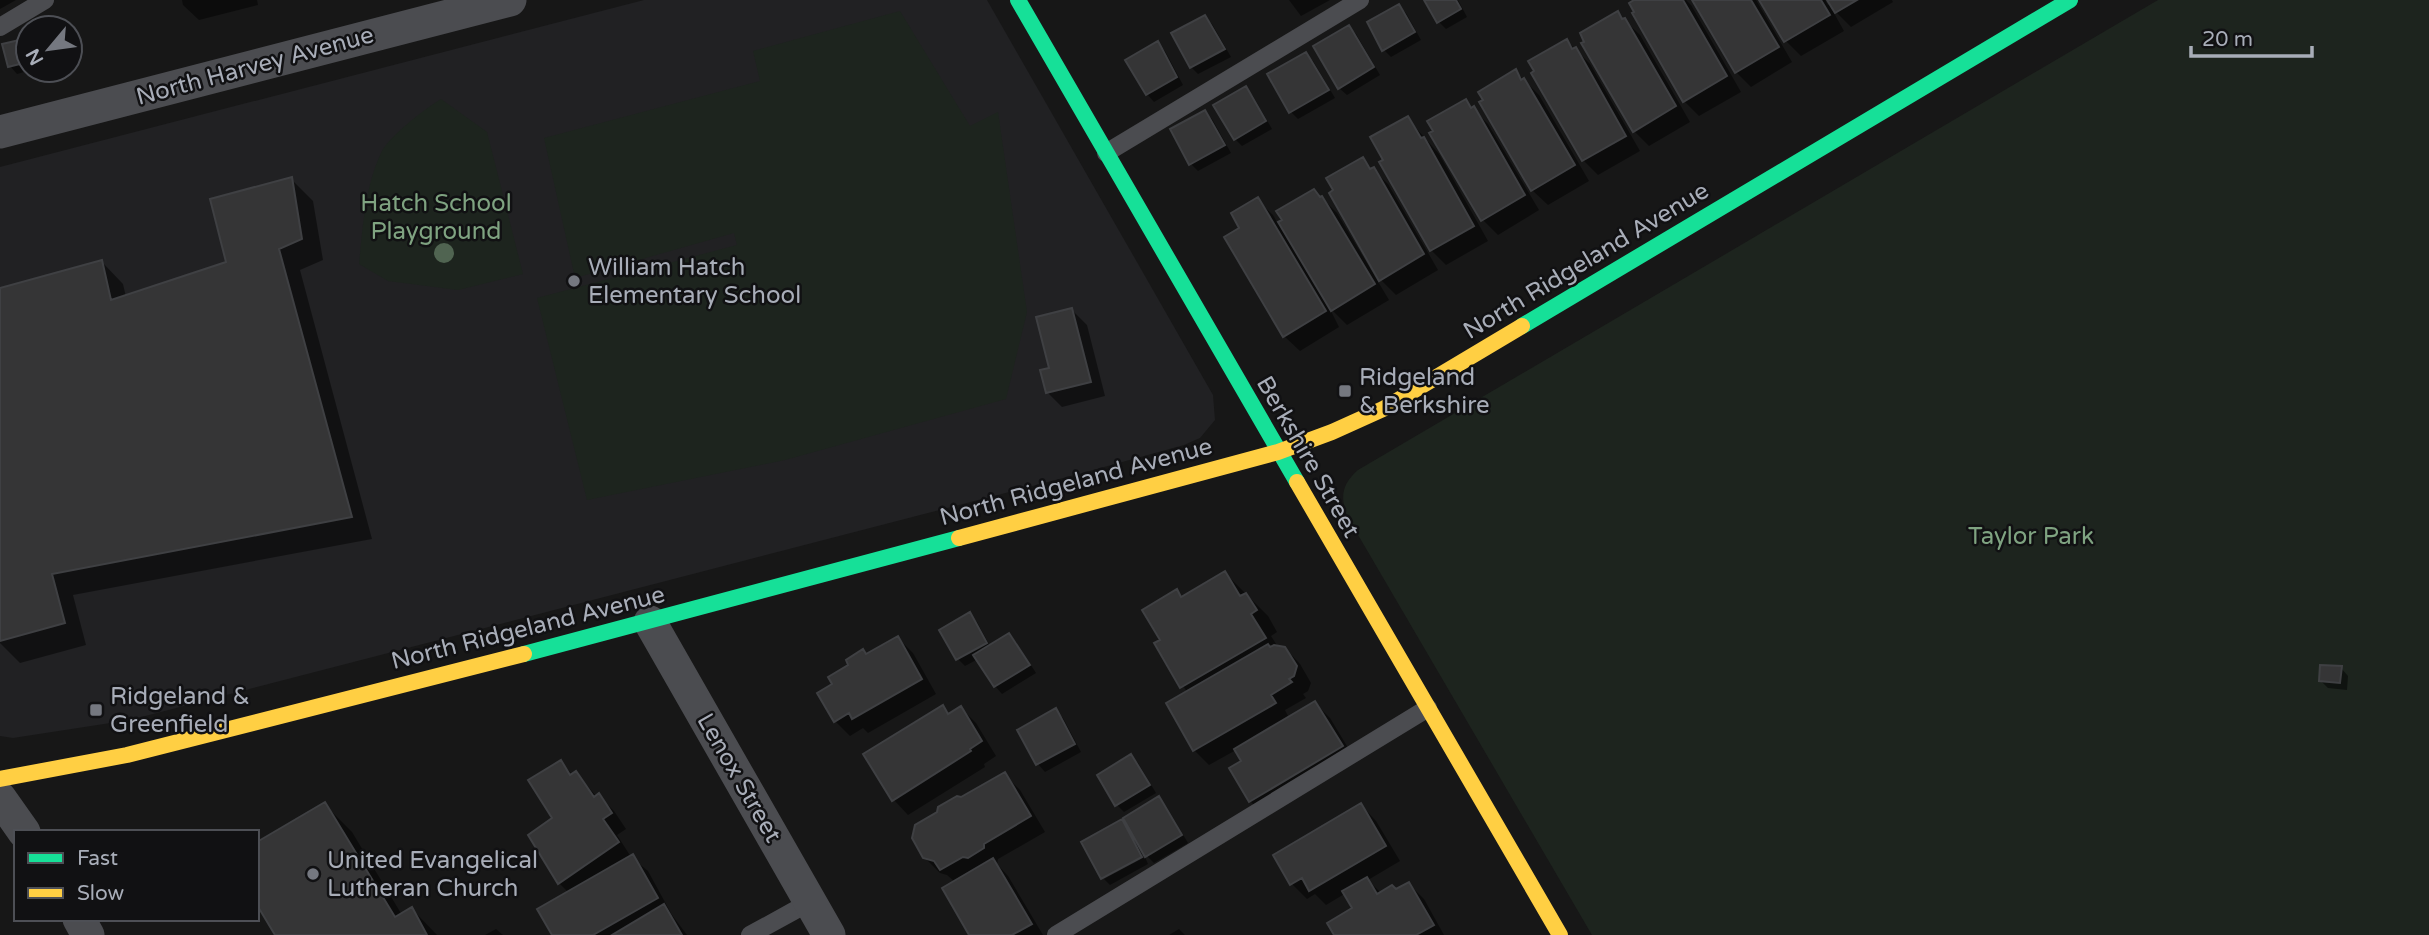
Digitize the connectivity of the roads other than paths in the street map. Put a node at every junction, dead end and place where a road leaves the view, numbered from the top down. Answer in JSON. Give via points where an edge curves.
{"nodes":[{"id":1,"x":46,"y":0,"type":"edge"},
{"id":2,"x":510,"y":0,"type":"edge"},
{"id":3,"x":1018,"y":0,"type":"edge"},
{"id":4,"x":1360,"y":0,"type":"edge"},
{"id":5,"x":2070,"y":0,"type":"edge"},
{"id":6,"x":0,"y":27,"type":"edge"},
{"id":7,"x":0,"y":132,"type":"edge"},
{"id":8,"x":1106,"y":153,"type":"junction"},
{"id":9,"x":1278,"y":452,"type":"junction"},
{"id":10,"x":650,"y":622,"type":"junction"},
{"id":11,"x":1428,"y":708,"type":"junction"},
{"id":12,"x":0,"y":779,"type":"edge"},
{"id":13,"x":0,"y":798,"type":"edge"},
{"id":14,"x":23,"y":830,"type":"edge"},
{"id":15,"x":810,"y":902,"type":"junction"},
{"id":16,"x":750,"y":935,"type":"edge"},
{"id":17,"x":829,"y":935,"type":"edge"},
{"id":18,"x":1056,"y":935,"type":"edge"},
{"id":19,"x":1560,"y":935,"type":"edge"}],
"edges":[{"from":1,"to":6,"type":"lane"},
{"from":2,"to":7,"type":"street","name":"North Harvey Avenue"},
{"from":3,"to":8,"type":"street","name":"Berkshire Street"},
{"from":4,"to":8,"type":"lane"},
{"from":5,"to":9,"type":"street","name":"North Ridgeland Avenue","via":[[1383,409]]},
{"from":8,"to":9,"type":"street","name":"Berkshire Street"},
{"from":9,"to":10,"type":"street","name":"North Ridgeland Avenue"},
{"from":9,"to":11,"type":"street","name":"Berkshire Street"},
{"from":10,"to":12,"type":"street","name":"North Ridgeland Avenue","via":[[127,755]]},
{"from":10,"to":15,"type":"street","name":"Lenox Street"},
{"from":11,"to":18,"type":"lane"},
{"from":11,"to":19,"type":"street","name":"Berkshire Street"},
{"from":13,"to":14,"type":"street"},
{"from":15,"to":16,"type":"lane"},
{"from":15,"to":17,"type":"street","name":"Lenox Street"}]}
